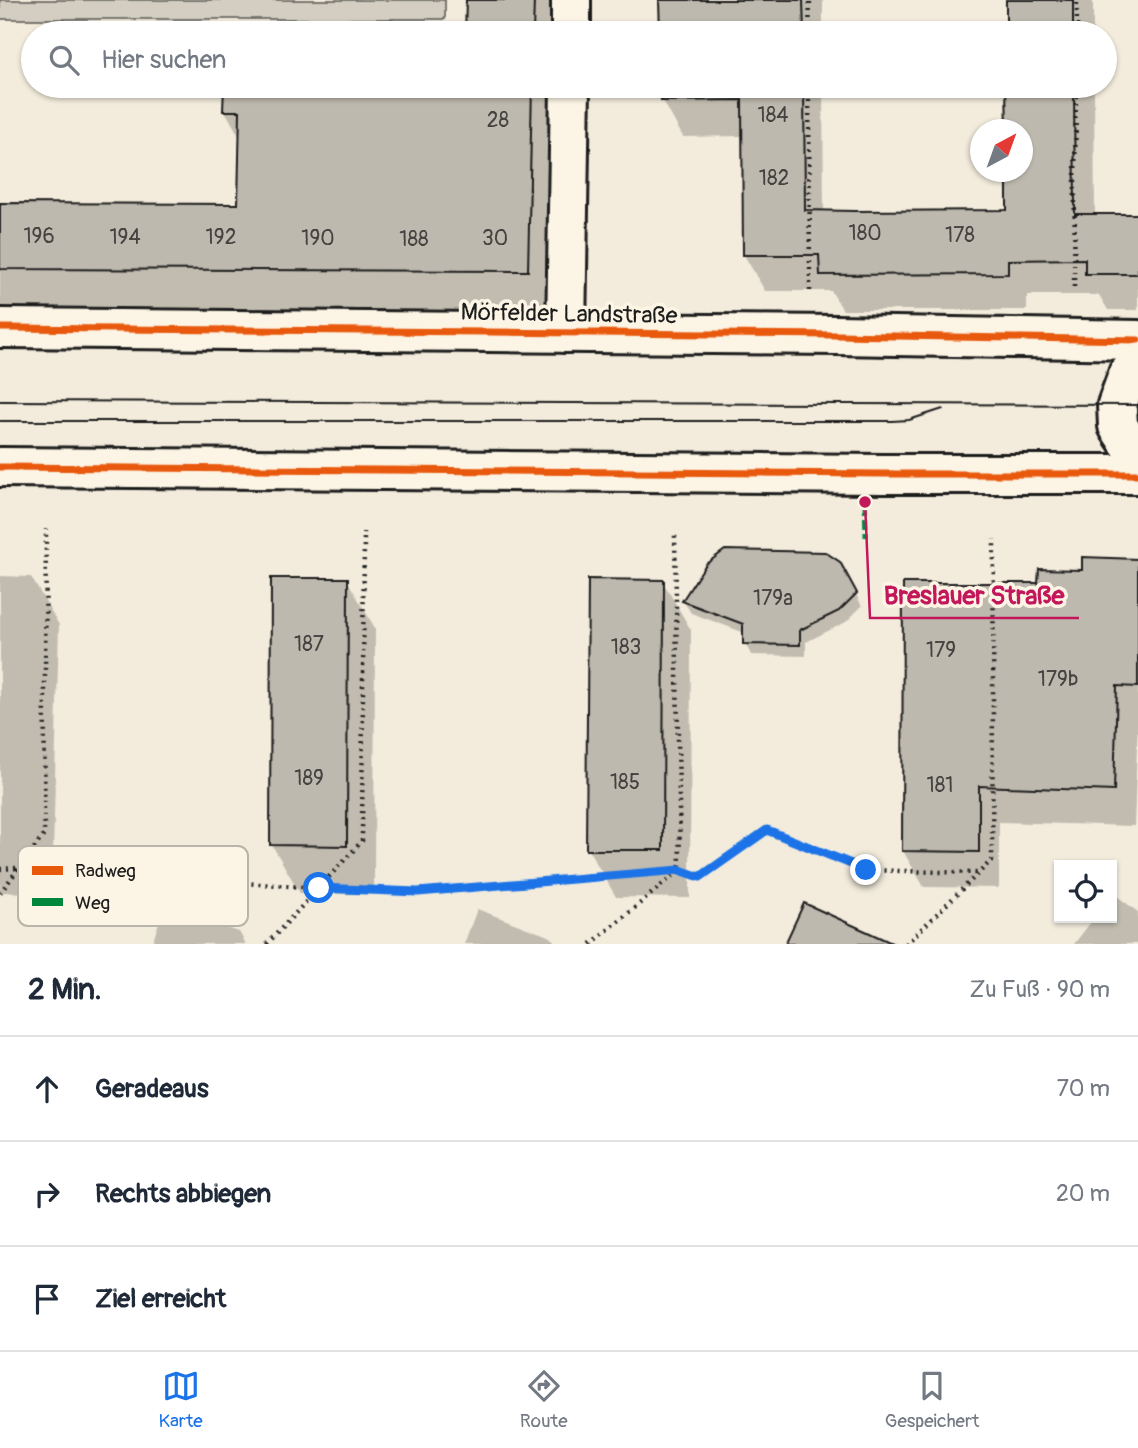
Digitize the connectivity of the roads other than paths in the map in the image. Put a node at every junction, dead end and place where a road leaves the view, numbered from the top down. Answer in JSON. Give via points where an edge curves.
{"nodes":[{"id":1,"x":571,"y":0,"type":"edge"},
{"id":2,"x":571,"y":21,"type":"edge"},
{"id":3,"x":570,"y":98,"type":"edge"},
{"id":4,"x":0,"y":328,"type":"edge"},
{"id":5,"x":566,"y":333,"type":"junction"},
{"id":6,"x":1138,"y":340,"type":"edge"},
{"id":7,"x":1138,"y":363,"type":"edge"},
{"id":8,"x":1138,"y":456,"type":"edge"},
{"id":9,"x":0,"y":467,"type":"edge"},
{"id":10,"x":1138,"y":474,"type":"edge"}],
"edges":[{"from":1,"to":2,"type":"main road"},
{"from":3,"to":5,"type":"main road"},
{"from":4,"to":5,"type":"main road","name":"Mörfelder Landstraße"},
{"from":5,"to":6,"type":"main road","name":"Mörfelder Landstraße"},
{"from":7,"to":8,"type":"main road","via":[[1129,372],[1117,405],[1118,426]]},
{"from":9,"to":10,"type":"main road"}]}
